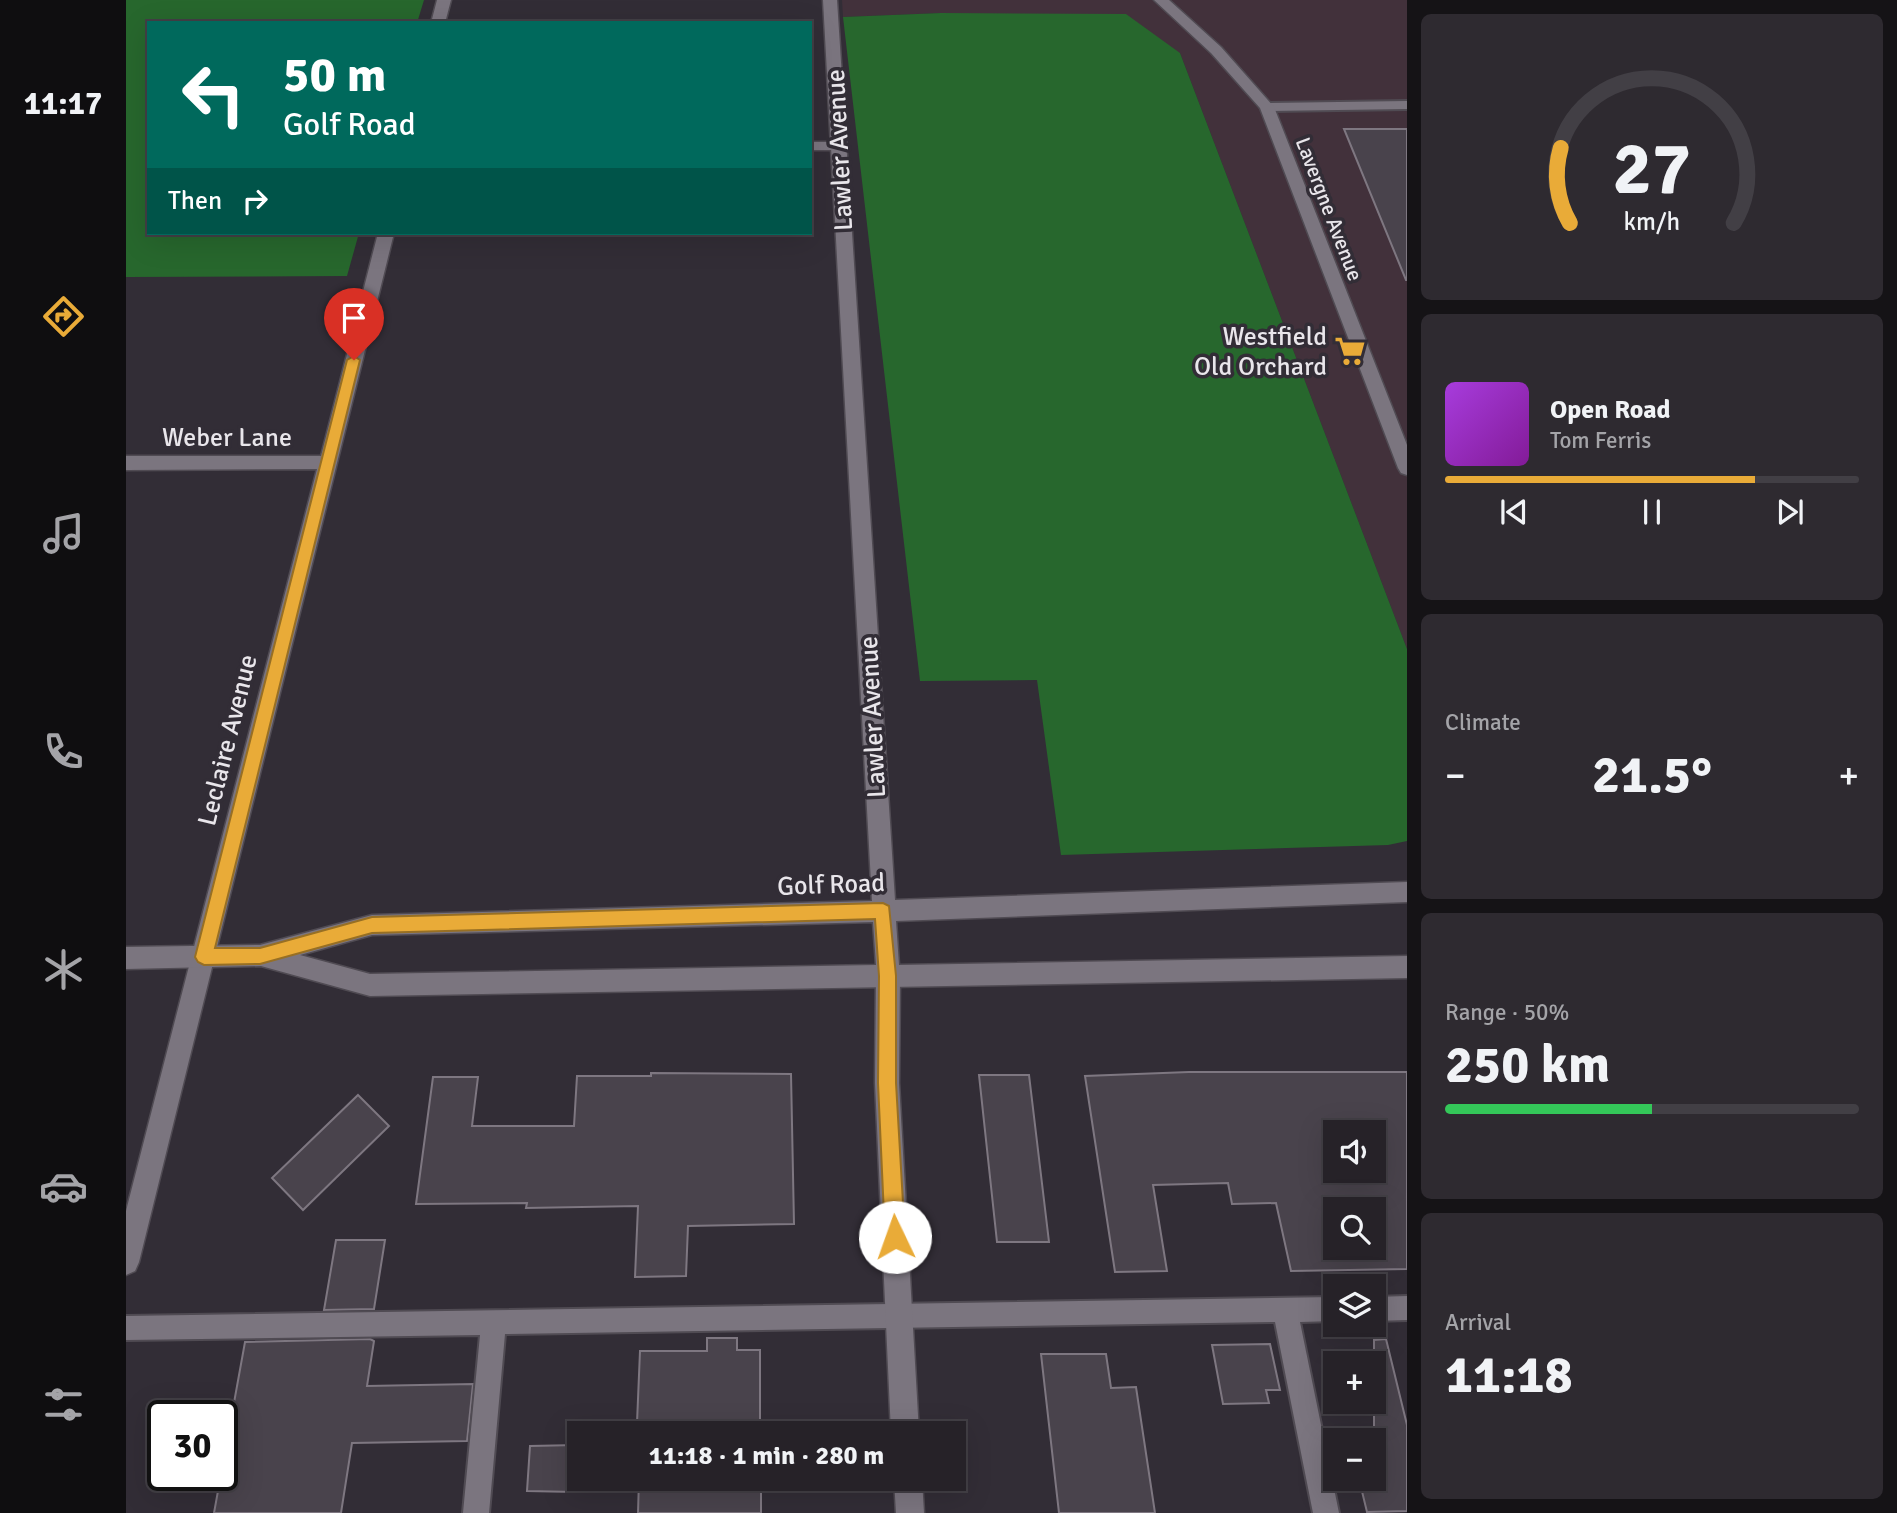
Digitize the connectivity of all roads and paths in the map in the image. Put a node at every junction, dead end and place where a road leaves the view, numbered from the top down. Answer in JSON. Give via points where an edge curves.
{"nodes":[{"id":1,"x":444,"y":0,"type":"edge"},
{"id":2,"x":830,"y":0,"type":"edge"},
{"id":3,"x":1161,"y":0,"type":"edge"},
{"id":4,"x":439,"y":21,"type":"edge"},
{"id":5,"x":1407,"y":105,"type":"edge"},
{"id":6,"x":1267,"y":107,"type":"junction"},
{"id":7,"x":812,"y":146,"type":"edge"},
{"id":8,"x":839,"y":146,"type":"junction"},
{"id":9,"x":385,"y":235,"type":"edge"},
{"id":10,"x":126,"y":463,"type":"edge"},
{"id":11,"x":328,"y":463,"type":"junction"},
{"id":12,"x":1407,"y":468,"type":"edge"},
{"id":13,"x":1407,"y":891,"type":"edge"},
{"id":14,"x":883,"y":911,"type":"junction"},
{"id":15,"x":260,"y":956,"type":"junction"},
{"id":16,"x":204,"y":957,"type":"junction"},
{"id":17,"x":126,"y":958,"type":"edge"},
{"id":18,"x":1407,"y":967,"type":"edge"},
{"id":19,"x":888,"y":976,"type":"junction"},
{"id":20,"x":126,"y":1262,"type":"edge"},
{"id":21,"x":1407,"y":1308,"type":"edge"},
{"id":22,"x":1323,"y":1309,"type":"edge"},
{"id":23,"x":1386,"y":1309,"type":"edge"},
{"id":24,"x":1285,"y":1310,"type":"junction"},
{"id":25,"x":899,"y":1315,"type":"junction"},
{"id":26,"x":494,"y":1322,"type":"junction"},
{"id":27,"x":126,"y":1328,"type":"edge"},
{"id":28,"x":904,"y":1421,"type":"edge"},
{"id":29,"x":908,"y":1491,"type":"edge"},
{"id":30,"x":476,"y":1513,"type":"edge"},
{"id":31,"x":909,"y":1513,"type":"edge"},
{"id":32,"x":1326,"y":1513,"type":"edge"}],
"edges":[{"from":1,"to":4,"type":"street"},
{"from":2,"to":8,"type":"street","name":"Lawler Avenue"},
{"from":3,"to":6,"type":"street","name":"Lavergne Avenue","via":[[1216,50]]},
{"from":5,"to":6,"type":"lane"},
{"from":6,"to":12,"type":"street","name":"Lavergne Avenue"},
{"from":7,"to":8,"type":"street"},
{"from":8,"to":14,"type":"street","name":"Lawler Avenue"},
{"from":9,"to":11,"type":"street","name":"Leclaire Avenue"},
{"from":10,"to":11,"type":"street","name":"Weber Lane"},
{"from":11,"to":16,"type":"street","name":"Leclaire Avenue"},
{"from":13,"to":14,"type":"street","name":"Golf Road"},
{"from":14,"to":15,"type":"street","name":"Golf Road","via":[[372,925]]},
{"from":14,"to":19,"type":"street","name":"Lawler Avenue"},
{"from":15,"to":16,"type":"street","name":"Golf Road"},
{"from":15,"to":19,"type":"street","name":"Golf Road","via":[[370,985]]},
{"from":16,"to":17,"type":"street","name":"Golf Road"},
{"from":16,"to":20,"type":"street","name":"Leclaire Avenue"},
{"from":18,"to":19,"type":"street","name":"Golf Road"},
{"from":19,"to":25,"type":"street","name":"Lawler Avenue","via":[[887,1083]]},
{"from":21,"to":23,"type":"lane"},
{"from":22,"to":24,"type":"lane"},
{"from":24,"to":25,"type":"lane"},
{"from":24,"to":32,"type":"lane"},
{"from":25,"to":26,"type":"lane"},
{"from":25,"to":28,"type":"street","name":"Lawler Avenue"},
{"from":26,"to":27,"type":"lane"},
{"from":26,"to":30,"type":"lane"},
{"from":29,"to":31,"type":"street"}]}
